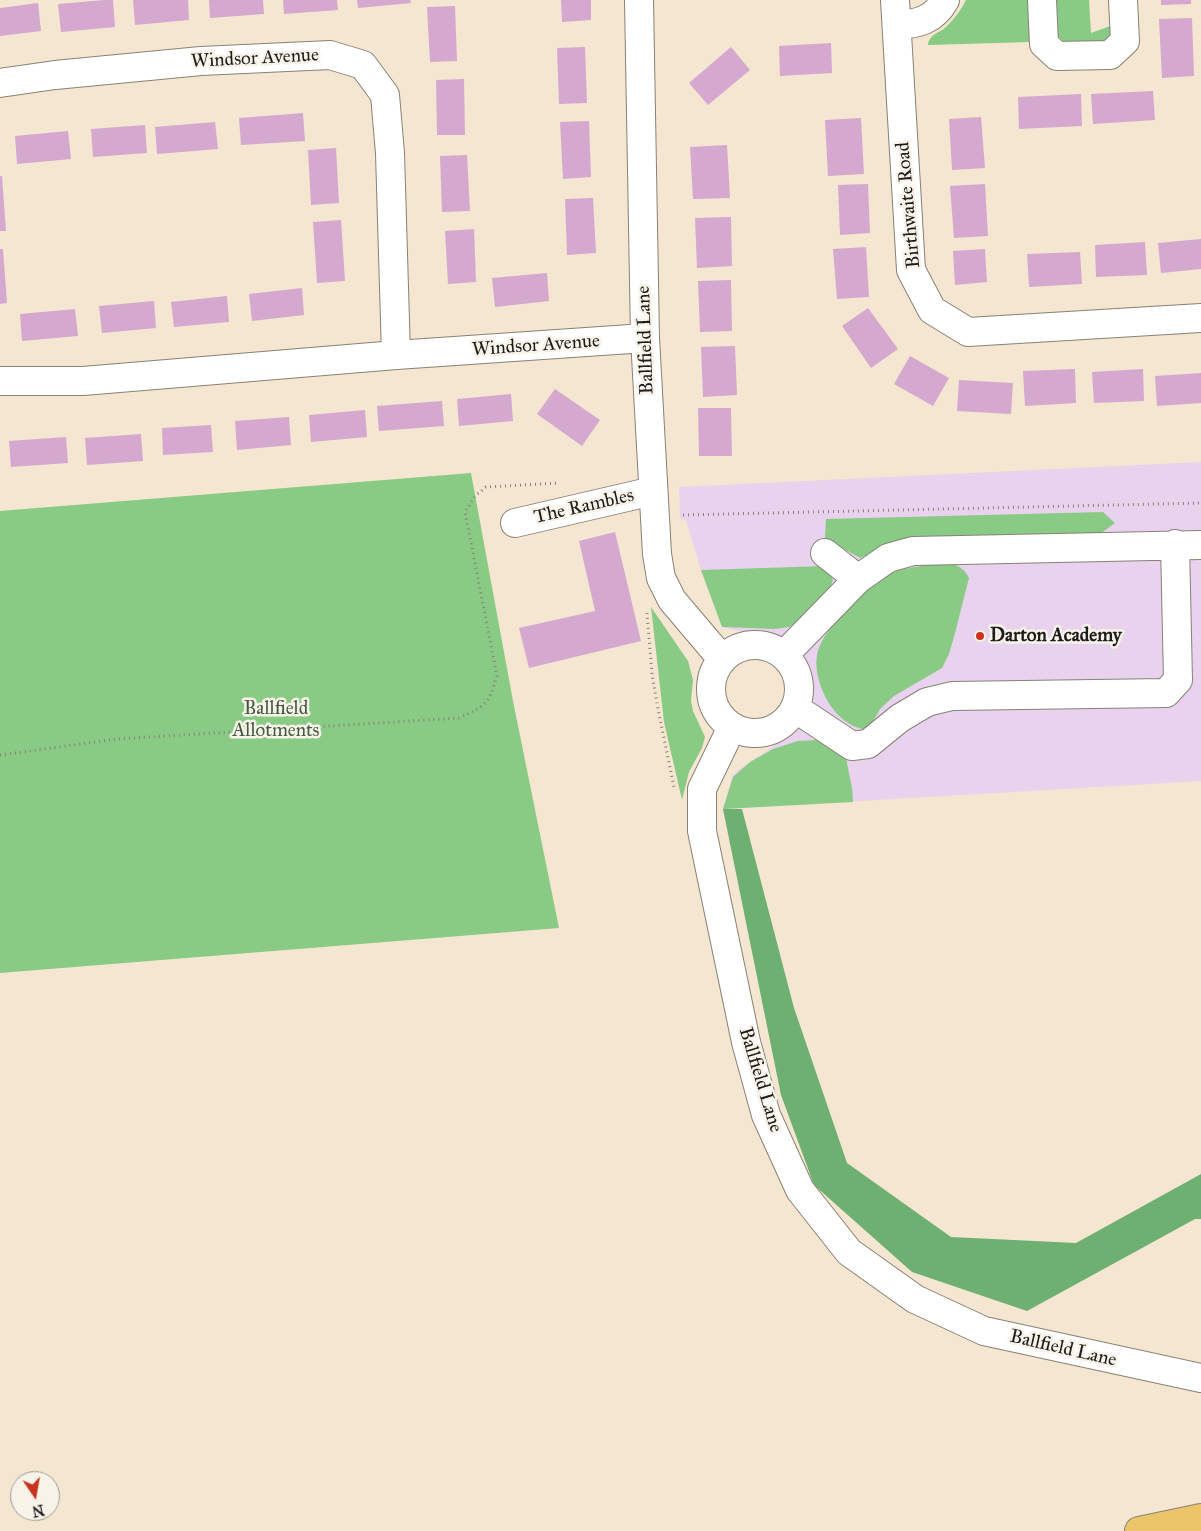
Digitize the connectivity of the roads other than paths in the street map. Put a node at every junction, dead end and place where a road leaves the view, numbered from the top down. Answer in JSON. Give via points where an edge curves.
{"nodes":[{"id":1,"x":639,"y":0,"type":"edge"},
{"id":2,"x":945,"y":0,"type":"edge"},
{"id":3,"x":1042,"y":0,"type":"edge"},
{"id":4,"x":1123,"y":0,"type":"edge"},
{"id":5,"x":896,"y":12,"type":"edge"},
{"id":6,"x":0,"y":83,"type":"edge"},
{"id":7,"x":1201,"y":318,"type":"edge"},
{"id":8,"x":645,"y":338,"type":"junction"},
{"id":9,"x":396,"y":355,"type":"junction"},
{"id":10,"x":0,"y":381,"type":"edge"},
{"id":11,"x":654,"y":503,"type":"junction"},
{"id":12,"x":515,"y":523,"type":"dead end"},
{"id":13,"x":1188,"y":544,"type":"edge"},
{"id":14,"x":825,"y":553,"type":"dead end"},
{"id":15,"x":858,"y":579,"type":"junction"},
{"id":16,"x":784,"y":656,"type":"junction"},
{"id":17,"x":722,"y":659,"type":"junction"},
{"id":18,"x":795,"y":708,"type":"junction"},
{"id":19,"x":732,"y":727,"type":"junction"},
{"id":20,"x":1201,"y":1378,"type":"edge"},
{"id":21,"x":1201,"y":1518,"type":"edge"},
{"id":22,"x":1139,"y":1531,"type":"edge"}],
"edges":[{"from":1,"to":8,"type":"street","name":"Ballfield Lane"},
{"from":2,"to":5,"type":"street","via":[[934,15],[912,24]]},
{"from":3,"to":4,"type":"street","via":[[1044,44],[1057,56],[1110,55],[1126,41]]},
{"from":5,"to":7,"type":"street","name":"Birthwaite Road","via":[[911,270],[932,310],[968,332]]},
{"from":6,"to":9,"type":"street","name":"Windsor Avenue","via":[[202,61],[330,55],[363,65],[385,95],[390,153]]},
{"from":8,"to":9,"type":"street","name":"Windsor Avenue"},
{"from":8,"to":11,"type":"street","name":"Ballfield Lane"},
{"from":9,"to":10,"type":"street","name":"Windsor Avenue","via":[[84,381]]},
{"from":11,"to":12,"type":"street","name":"The Rambles"},
{"from":11,"to":17,"type":"street","name":"Ballfield Lane","via":[[661,578],[672,600]]},
{"from":13,"to":15,"type":"street","via":[[913,551],[888,558]]},
{"from":13,"to":18,"type":"street","via":[[1178,680],[1166,694],[952,696],[927,702],[900,718],[868,744],[852,746]]},
{"from":14,"to":15,"type":"street"},
{"from":15,"to":16,"type":"street"},
{"from":16,"to":17,"type":"street","via":[[759,645],[733,650]]},
{"from":16,"to":18,"type":"street","via":[[793,666],[798,680]]},
{"from":17,"to":19,"type":"street","via":[[714,670],[710,695],[718,714]]},
{"from":18,"to":19,"type":"street","via":[[775,729],[746,733]]},
{"from":19,"to":20,"type":"street","name":"Ballfield Lane","via":[[702,788],[702,831],[746,1042],[766,1115],[800,1190],[849,1252],[915,1300],[984,1331]]},
{"from":21,"to":22,"type":"highway"}]}
